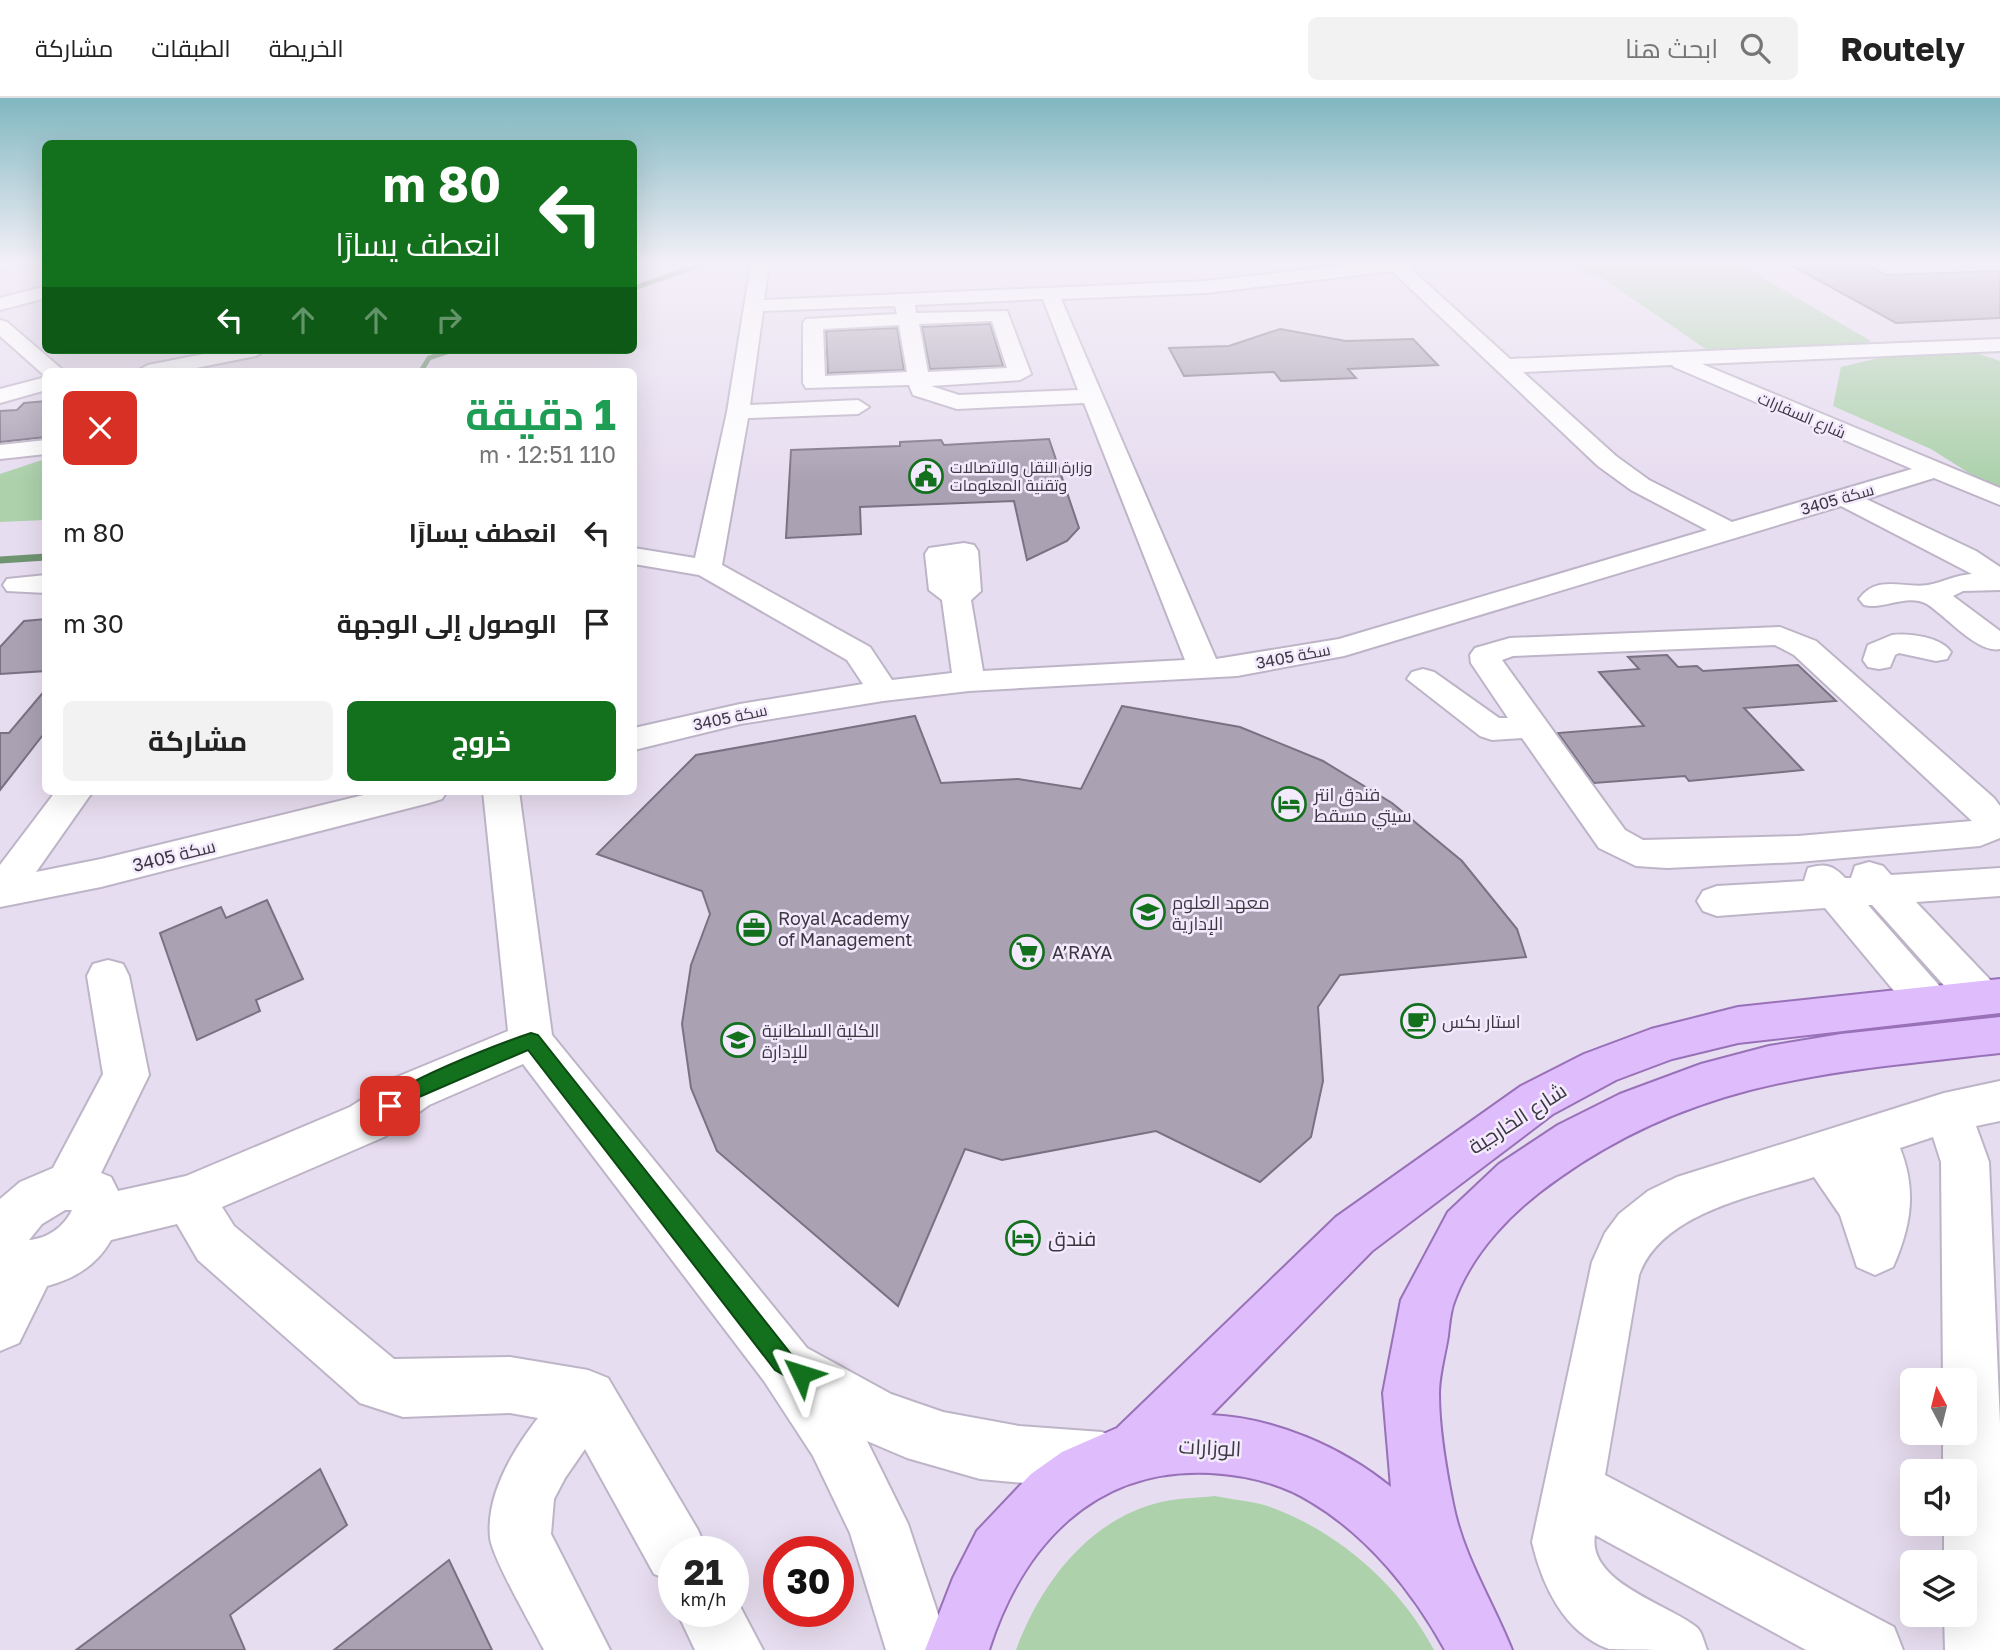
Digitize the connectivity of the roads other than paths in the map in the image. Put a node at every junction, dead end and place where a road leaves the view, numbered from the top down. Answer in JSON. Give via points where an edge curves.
{"nodes":[{"id":1,"x":11,"y":336,"type":"edge"},
{"id":2,"x":749,"y":336,"type":"edge"},
{"id":3,"x":813,"y":336,"type":"edge"},
{"id":4,"x":869,"y":336,"type":"edge"},
{"id":5,"x":872,"y":336,"type":"edge"},
{"id":6,"x":940,"y":336,"type":"edge"},
{"id":7,"x":942,"y":336,"type":"edge"},
{"id":8,"x":1007,"y":336,"type":"edge"},
{"id":9,"x":1067,"y":336,"type":"edge"},
{"id":10,"x":1474,"y":336,"type":"edge"},
{"id":11,"x":913,"y":347,"type":"junction"},
{"id":12,"x":1994,"y":348,"type":"edge"},
{"id":13,"x":813,"y":351,"type":"junction"},
{"id":14,"x":1013,"y":353,"type":"junction"},
{"id":15,"x":235,"y":354,"type":"edge"},
{"id":16,"x":988,"y":354,"type":"dead end"},
{"id":17,"x":939,"y":356,"type":"dead end"},
{"id":18,"x":890,"y":358,"type":"dead end"},
{"id":19,"x":1672,"y":359,"type":"junction"},
{"id":20,"x":839,"y":360,"type":"dead end"},
{"id":21,"x":1504,"y":366,"type":"junction"},
{"id":22,"x":49,"y":368,"type":"edge"},
{"id":23,"x":163,"y":368,"type":"edge"},
{"id":24,"x":42,"y":384,"type":"edge"},
{"id":25,"x":0,"y":396,"type":"edge"},
{"id":26,"x":1092,"y":396,"type":"junction"},
{"id":27,"x":738,"y":412,"type":"junction"},
{"id":28,"x":42,"y":447,"type":"edge"},
{"id":29,"x":0,"y":452,"type":"edge"},
{"id":30,"x":1932,"y":471,"type":"junction"},
{"id":31,"x":2000,"y":497,"type":"edge"},
{"id":32,"x":1844,"y":498,"type":"junction"},
{"id":33,"x":1729,"y":531,"type":"junction"},
{"id":34,"x":637,"y":556,"type":"edge"},
{"id":35,"x":707,"y":568,"type":"junction"},
{"id":36,"x":2000,"y":580,"type":"edge"},
{"id":37,"x":42,"y":584,"type":"edge"},
{"id":38,"x":17,"y":585,"type":"dead end"},
{"id":39,"x":1932,"y":594,"type":"junction"},
{"id":40,"x":956,"y":596,"type":"dead end"},
{"id":41,"x":1874,"y":599,"type":"dead end"},
{"id":42,"x":1994,"y":641,"type":"dead end"},
{"id":43,"x":1936,"y":652,"type":"dead end"},
{"id":44,"x":1879,"y":660,"type":"dead end"},
{"id":45,"x":1204,"y":668,"type":"junction"},
{"id":46,"x":1423,"y":679,"type":"dead end"},
{"id":47,"x":969,"y":681,"type":"junction"},
{"id":48,"x":883,"y":691,"type":"junction"},
{"id":49,"x":1531,"y":727,"type":"junction"},
{"id":50,"x":637,"y":738,"type":"edge"},
{"id":51,"x":72,"y":795,"type":"edge"},
{"id":52,"x":413,"y":795,"type":"edge"},
{"id":53,"x":501,"y":795,"type":"edge"},
{"id":54,"x":1842,"y":846,"type":"junction"},
{"id":55,"x":1798,"y":849,"type":"junction"},
{"id":56,"x":2000,"y":881,"type":"edge"},
{"id":57,"x":1882,"y":890,"type":"junction"},
{"id":58,"x":0,"y":893,"type":"edge"},
{"id":59,"x":1835,"y":893,"type":"junction"},
{"id":60,"x":1717,"y":901,"type":"dead end"},
{"id":61,"x":108,"y":976,"type":"dead end"},
{"id":62,"x":1929,"y":1003,"type":"junction"},
{"id":63,"x":1994,"y":1010,"type":"edge"},
{"id":64,"x":531,"y":1041,"type":"junction"},
{"id":65,"x":2000,"y":1101,"type":"edge"},
{"id":66,"x":1944,"y":1113,"type":"junction"},
{"id":67,"x":1872,"y":1136,"type":"junction"},
{"id":68,"x":1822,"y":1152,"type":"junction"},
{"id":69,"x":189,"y":1198,"type":"junction"},
{"id":70,"x":82,"y":1204,"type":"junction"},
{"id":71,"x":7,"y":1242,"type":"edge"},
{"id":72,"x":0,"y":1324,"type":"edge"},
{"id":73,"x":783,"y":1362,"type":"junction"},
{"id":74,"x":588,"y":1398,"type":"junction"},
{"id":75,"x":1122,"y":1455,"type":"junction"},
{"id":76,"x":1574,"y":1491,"type":"junction"},
{"id":77,"x":667,"y":1536,"type":"edge"},
{"id":78,"x":718,"y":1627,"type":"edge"},
{"id":79,"x":1474,"y":1636,"type":"edge"},
{"id":80,"x":578,"y":1650,"type":"edge"},
{"id":81,"x":731,"y":1650,"type":"edge"},
{"id":82,"x":918,"y":1650,"type":"edge"},
{"id":83,"x":957,"y":1650,"type":"edge"},
{"id":84,"x":1675,"y":1650,"type":"edge"},
{"id":85,"x":1871,"y":1650,"type":"edge"},
{"id":86,"x":1977,"y":1650,"type":"edge"}],
"edges":[{"from":1,"to":22,"type":"street"},
{"from":2,"to":27,"type":"street"},
{"from":3,"to":13,"type":"street"},
{"from":4,"to":11,"type":"street"},
{"from":5,"to":11,"type":"street"},
{"from":6,"to":11,"type":"street"},
{"from":7,"to":11,"type":"street"},
{"from":8,"to":14,"type":"street"},
{"from":9,"to":26,"type":"street"},
{"from":10,"to":21,"type":"street"},
{"from":11,"to":13,"type":"street","via":[[814,383]]},
{"from":11,"to":14,"type":"street","via":[[1020,374]]},
{"from":11,"to":17,"type":"street"},
{"from":11,"to":18,"type":"street"},
{"from":11,"to":26,"type":"street","via":[[957,402]]},
{"from":11,"to":27,"type":"street","via":[[891,403]]},
{"from":12,"to":19,"type":"street","name":"شارع السفارات"},
{"from":13,"to":20,"type":"street"},
{"from":14,"to":16,"type":"street"},
{"from":15,"to":23,"type":"street"},
{"from":19,"to":21,"type":"street","name":"شارع السفارات"},
{"from":19,"to":30,"type":"street","name":"شارع السفارات"},
{"from":21,"to":33,"type":"street","via":[[1607,461],[1640,485]]},
{"from":24,"to":25,"type":"street"},
{"from":26,"to":45,"type":"street"},
{"from":27,"to":35,"type":"street"},
{"from":28,"to":29,"type":"street"},
{"from":30,"to":31,"type":"street","name":"شارع السفارات"},
{"from":30,"to":32,"type":"street","name":"سكة 3405"},
{"from":32,"to":33,"type":"street","name":"سكة 3405"},
{"from":32,"to":36,"type":"street","via":[[1966,557]]},
{"from":33,"to":45,"type":"street","name":"سكة 3405","via":[[1343,646],[1237,667]]},
{"from":34,"to":35,"type":"street"},
{"from":35,"to":48,"type":"street","via":[[859,654]]},
{"from":36,"to":39,"type":"street","via":[[1958,583]]},
{"from":37,"to":38,"type":"street"},
{"from":39,"to":41,"type":"street","via":[[1887,593]]},
{"from":39,"to":42,"type":"street"},
{"from":40,"to":47,"type":"street"},
{"from":43,"to":44,"type":"street","via":[[1893,644],[1879,652]]},
{"from":45,"to":47,"type":"street","name":"سكة 3405"},
{"from":46,"to":49,"type":"street","via":[[1492,729]]},
{"from":47,"to":48,"type":"street","name":"سكة 3405"},
{"from":48,"to":50,"type":"street","name":"سكة 3405","via":[[740,714]]},
{"from":49,"to":54,"type":"street","via":[[1486,655],[1510,648],[1764,635],[1796,642],[1990,818],[1990,827],[1980,833]]},
{"from":49,"to":55,"type":"street","via":[[1612,839],[1636,853]]},
{"from":51,"to":58,"type":"street"},
{"from":52,"to":58,"type":"street","name":"سكة 3405","via":[[101,873]]},
{"from":53,"to":64,"type":"street"},
{"from":54,"to":55,"type":"street"},
{"from":54,"to":57,"type":"street"},
{"from":55,"to":59,"type":"street"},
{"from":56,"to":57,"type":"street"},
{"from":57,"to":59,"type":"street"},
{"from":57,"to":63,"type":"street"},
{"from":59,"to":60,"type":"street"},
{"from":59,"to":62,"type":"street"},
{"from":61,"to":70,"type":"street","via":[[126,1074]]},
{"from":62,"to":63,"type":"main road","name":"شارع الخارجية"},
{"from":62,"to":75,"type":"main road","name":"شارع الخارجية","via":[[1738,1025],[1600,1067],[1537,1100],[1354,1234]]},
{"from":63,"to":79,"type":"main road","via":[[1841,1053],[1701,1083],[1636,1108],[1575,1140],[1516,1180],[1466,1229],[1427,1300],[1411,1393],[1423,1506]]},
{"from":64,"to":69,"type":"street","via":[[413,1091],[367,1122]]},
{"from":64,"to":73,"type":"street"},
{"from":65,"to":66,"type":"street"},
{"from":66,"to":67,"type":"street"},
{"from":66,"to":86,"type":"street","via":[[1965,1162]]},
{"from":67,"to":68,"type":"street"},
{"from":67,"to":68,"type":"street","via":[[1882,1161],[1889,1209],[1875,1250],[1865,1210]]},
{"from":68,"to":76,"type":"street","via":[[1677,1200],[1630,1237],[1614,1275]]},
{"from":69,"to":70,"type":"street"},
{"from":69,"to":74,"type":"street","via":[[216,1243],[380,1383],[403,1389],[510,1385]]},
{"from":70,"to":71,"type":"street","via":[[85,1236],[66,1252]]},
{"from":71,"to":72,"type":"street"},
{"from":73,"to":75,"type":"street","via":[[837,1398],[898,1428],[1035,1460]]},
{"from":73,"to":82,"type":"street","via":[[833,1436],[878,1524]]},
{"from":74,"to":77,"type":"street"},
{"from":74,"to":80,"type":"street","via":[[544,1457],[525,1495],[520,1538]]},
{"from":75,"to":79,"type":"main road","name":"الوزارات","via":[[1191,1441],[1247,1447],[1304,1467],[1358,1500],[1410,1546]]},
{"from":75,"to":83,"type":"main road","name":"الوزارات","via":[[1086,1470],[1040,1504],[1000,1550],[970,1610]]},
{"from":76,"to":84,"type":"street","via":[[1563,1542],[1578,1587],[1604,1610]]},
{"from":76,"to":85,"type":"street"},
{"from":78,"to":81,"type":"street"}]}
